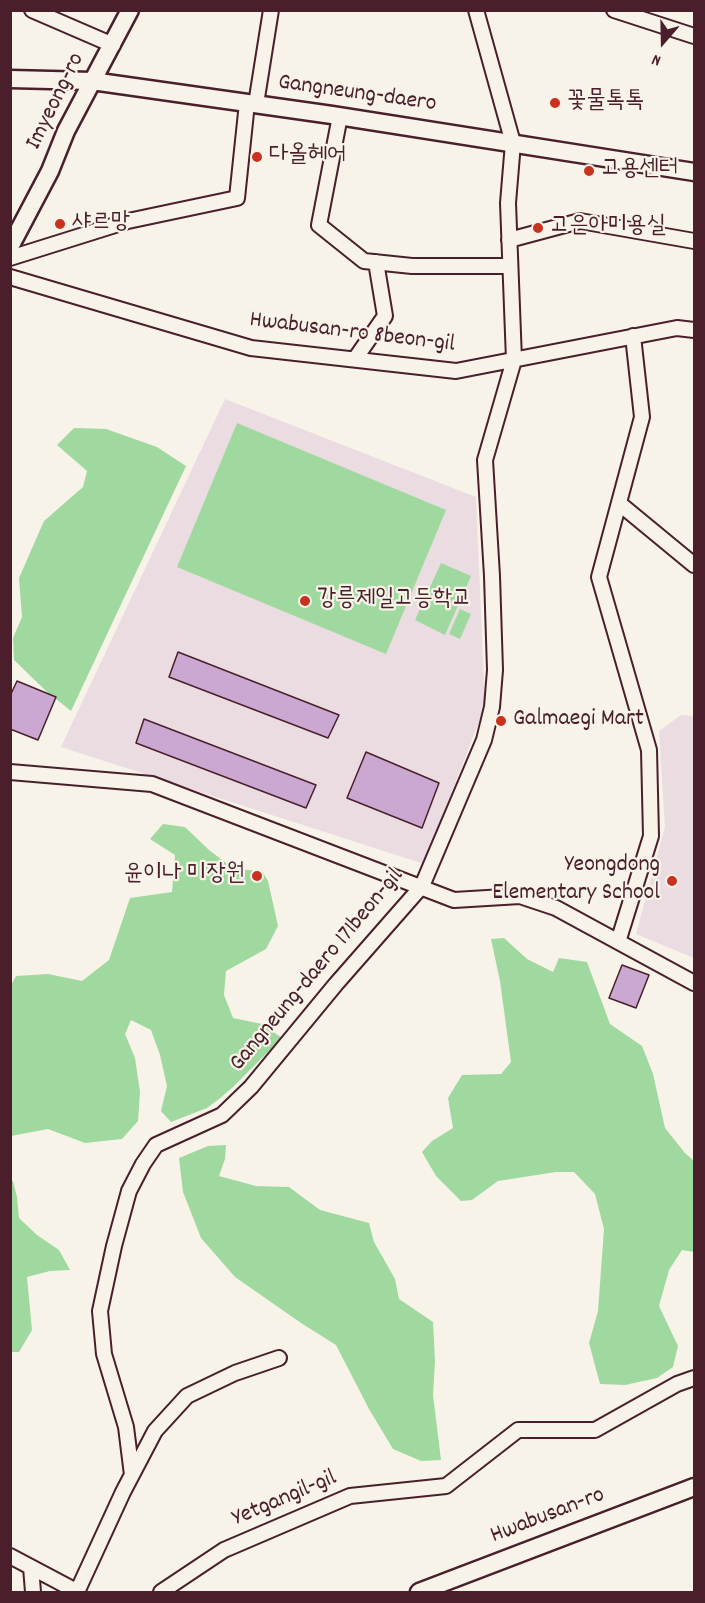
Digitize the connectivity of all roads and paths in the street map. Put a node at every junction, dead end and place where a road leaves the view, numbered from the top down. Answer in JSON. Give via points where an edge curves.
{"nodes":[{"id":1,"x":32,"y":10,"type":"edge"},
{"id":2,"x":130,"y":10,"type":"edge"},
{"id":3,"x":271,"y":10,"type":"edge"},
{"id":4,"x":476,"y":10,"type":"edge"},
{"id":5,"x":614,"y":10,"type":"edge"},
{"id":6,"x":694,"y":36,"type":"edge"},
{"id":7,"x":113,"y":45,"type":"junction"},
{"id":8,"x":10,"y":78,"type":"edge"},
{"id":9,"x":92,"y":81,"type":"junction"},
{"id":10,"x":251,"y":104,"type":"junction"},
{"id":11,"x":340,"y":116,"type":"junction"},
{"id":12,"x":513,"y":143,"type":"junction"},
{"id":13,"x":694,"y":172,"type":"edge"},
{"id":14,"x":509,"y":240,"type":"junction"},
{"id":15,"x":694,"y":241,"type":"edge"},
{"id":16,"x":10,"y":247,"type":"edge"},
{"id":17,"x":10,"y":258,"type":"edge"},
{"id":18,"x":376,"y":262,"type":"junction"},
{"id":19,"x":510,"y":266,"type":"junction"},
{"id":20,"x":10,"y":277,"type":"edge"},
{"id":21,"x":694,"y":330,"type":"edge"},
{"id":22,"x":633,"y":336,"type":"junction"},
{"id":23,"x":356,"y":359,"type":"junction"},
{"id":24,"x":514,"y":360,"type":"junction"},
{"id":25,"x":620,"y":504,"type":"junction"},
{"id":26,"x":694,"y":566,"type":"edge"},
{"id":27,"x":10,"y":772,"type":"edge"},
{"id":28,"x":423,"y":886,"type":"junction"},
{"id":29,"x":618,"y":942,"type":"junction"},
{"id":30,"x":694,"y":983,"type":"edge"},
{"id":31,"x":279,"y":1358,"type":"dead end"},
{"id":32,"x":694,"y":1378,"type":"edge"},
{"id":33,"x":132,"y":1474,"type":"junction"},
{"id":34,"x":694,"y":1487,"type":"edge"},
{"id":35,"x":10,"y":1556,"type":"edge"},
{"id":36,"x":31,"y":1567,"type":"junction"},
{"id":37,"x":78,"y":1592,"type":"edge"},
{"id":38,"x":33,"y":1593,"type":"edge"},
{"id":39,"x":162,"y":1593,"type":"edge"},
{"id":40,"x":419,"y":1593,"type":"edge"}],
"edges":[{"from":1,"to":7,"type":"street"},
{"from":2,"to":7,"type":"street","name":"Imyeong-ro"},
{"from":3,"to":10,"type":"street"},
{"from":4,"to":12,"type":"street"},
{"from":5,"to":6,"type":"street"},
{"from":7,"to":9,"type":"street","name":"Imyeong-ro"},
{"from":8,"to":9,"type":"street","name":"Gangneung-daero"},
{"from":9,"to":10,"type":"street","name":"Gangneung-daero"},
{"from":9,"to":16,"type":"street","name":"Imyeong-ro"},
{"from":10,"to":11,"type":"street","name":"Gangneung-daero"},
{"from":10,"to":17,"type":"street","via":[[237,198],[128,221]]},
{"from":11,"to":12,"type":"street","name":"Gangneung-daero"},
{"from":11,"to":18,"type":"street","via":[[319,225],[364,261]]},
{"from":12,"to":13,"type":"street","name":"Gangneung-daero"},
{"from":12,"to":14,"type":"street","name":"Gangneung-daero 171beon-gil"},
{"from":14,"to":15,"type":"street","via":[[580,222]]},
{"from":14,"to":19,"type":"street","name":"Gangneung-daero 171beon-gil"},
{"from":18,"to":19,"type":"street"},
{"from":18,"to":23,"type":"street","via":[[385,316]]},
{"from":19,"to":24,"type":"street","name":"Gangneung-daero 171beon-gil"},
{"from":20,"to":23,"type":"street","name":"Hwabusan-ro 8beon-gil","via":[[251,348]]},
{"from":21,"to":22,"type":"street","name":"Hwabusan-ro 8beon-gil","via":[[677,328]]},
{"from":22,"to":24,"type":"street","name":"Hwabusan-ro 8beon-gil"},
{"from":22,"to":25,"type":"street","via":[[642,417]]},
{"from":23,"to":24,"type":"street","name":"Hwabusan-ro 8beon-gil","via":[[456,371]]},
{"from":24,"to":28,"type":"street","name":"Gangneung-daero 171beon-gil","via":[[485,460],[495,669],[492,707],[484,740]]},
{"from":25,"to":26,"type":"street"},
{"from":25,"to":29,"type":"street","via":[[599,577],[649,750],[651,836]]},
{"from":27,"to":28,"type":"street","via":[[152,784]]},
{"from":28,"to":29,"type":"street","via":[[454,900],[520,896],[556,908]]},
{"from":28,"to":33,"type":"street","name":"Gangneung-daero 171beon-gil","via":[[251,1087],[222,1115],[156,1145],[129,1191],[100,1311],[104,1354],[126,1427]]},
{"from":29,"to":30,"type":"street"},
{"from":31,"to":33,"type":"street","via":[[187,1396],[155,1431]]},
{"from":32,"to":39,"type":"street","name":"Yetgangil-gil","via":[[595,1430],[518,1430],[446,1486],[350,1496],[224,1550]]},
{"from":33,"to":37,"type":"street"},
{"from":34,"to":40,"type":"street","name":"Hwabusan-ro"},
{"from":35,"to":36,"type":"street"},
{"from":36,"to":37,"type":"street"},
{"from":36,"to":38,"type":"street"}]}
